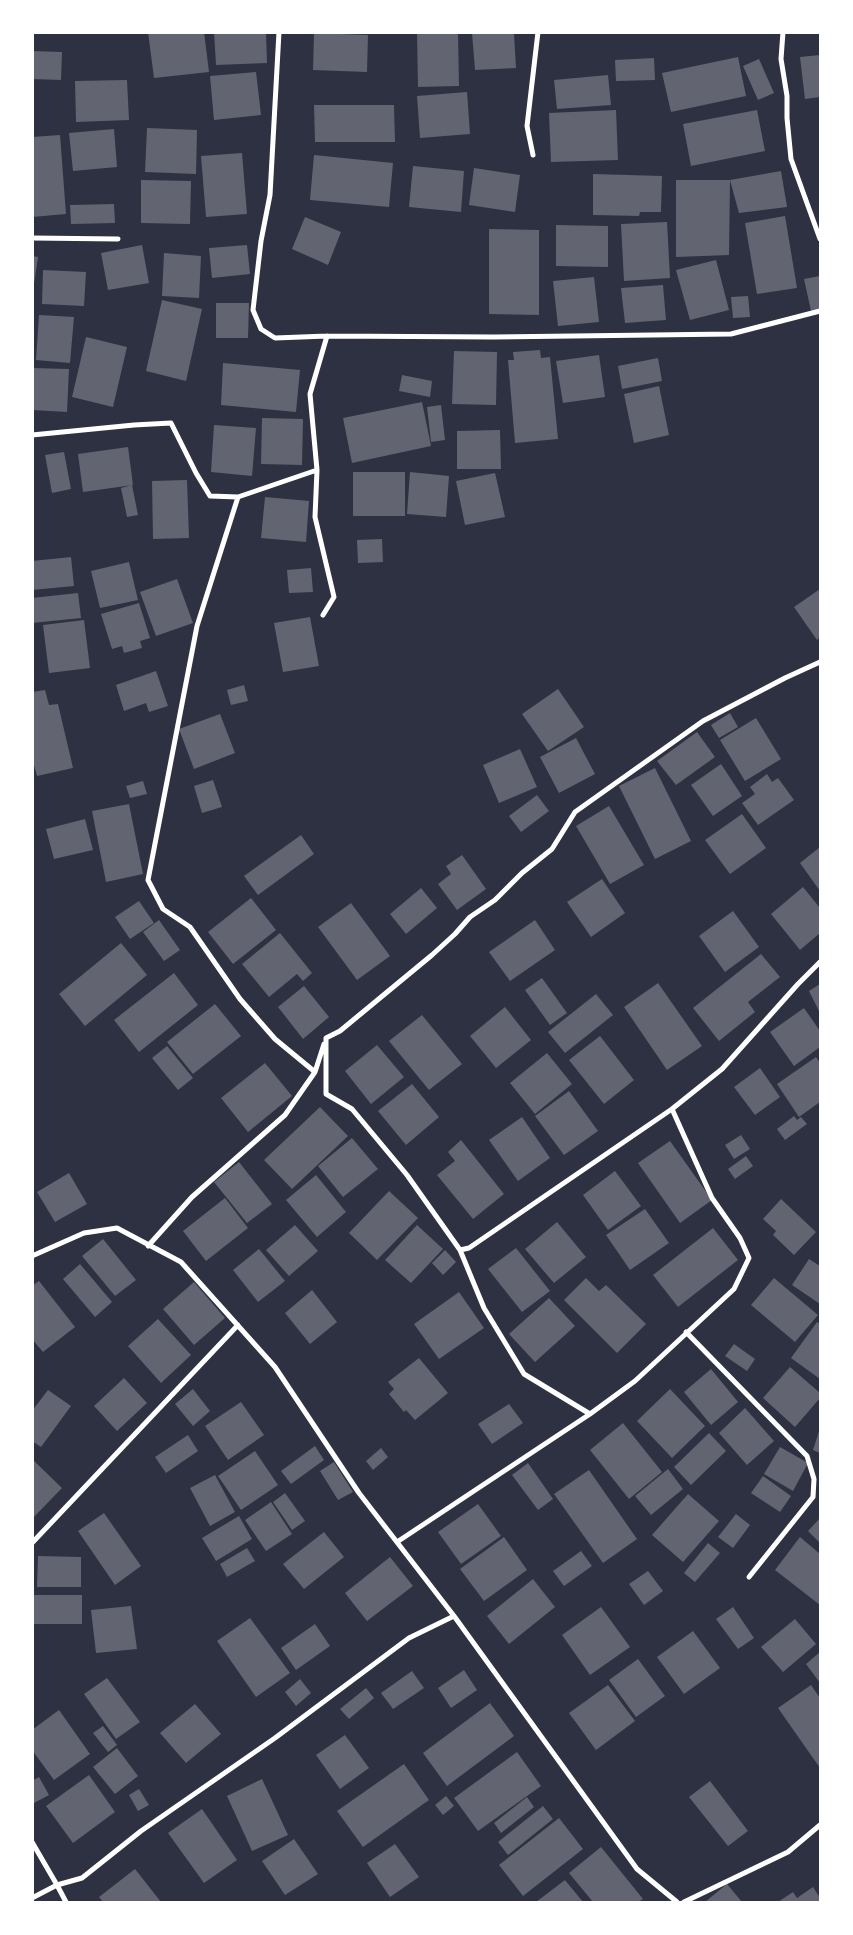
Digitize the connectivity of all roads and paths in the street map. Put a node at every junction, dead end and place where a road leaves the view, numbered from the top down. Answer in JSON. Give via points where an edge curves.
{"nodes":[{"id":1,"x":279,"y":32,"type":"edge"},
{"id":2,"x":538,"y":32,"type":"edge"},
{"id":3,"x":782,"y":32,"type":"edge"},
{"id":4,"x":533,"y":155,"type":"dead end"},
{"id":5,"x":32,"y":238,"type":"edge"},
{"id":6,"x":820,"y":238,"type":"edge"},
{"id":7,"x":118,"y":239,"type":"dead end"},
{"id":8,"x":820,"y":311,"type":"edge"},
{"id":9,"x":327,"y":336,"type":"junction"},
{"id":10,"x":32,"y":435,"type":"edge"},
{"id":11,"x":316,"y":470,"type":"junction"},
{"id":12,"x":238,"y":497,"type":"junction"},
{"id":13,"x":323,"y":615,"type":"dead end"},
{"id":14,"x":820,"y":662,"type":"edge"},
{"id":15,"x":820,"y":962,"type":"edge"},
{"id":16,"x":326,"y":1038,"type":"junction"},
{"id":17,"x":315,"y":1072,"type":"junction"},
{"id":18,"x":672,"y":1109,"type":"junction"},
{"id":19,"x":148,"y":1246,"type":"junction"},
{"id":20,"x":460,"y":1250,"type":"junction"},
{"id":21,"x":32,"y":1256,"type":"edge"},
{"id":22,"x":238,"y":1325,"type":"junction"},
{"id":23,"x":686,"y":1332,"type":"junction"},
{"id":24,"x":590,"y":1414,"type":"junction"},
{"id":25,"x":398,"y":1542,"type":"junction"},
{"id":26,"x":32,"y":1543,"type":"edge"},
{"id":27,"x":749,"y":1577,"type":"dead end"},
{"id":28,"x":454,"y":1616,"type":"junction"},
{"id":29,"x":820,"y":1825,"type":"edge"},
{"id":30,"x":32,"y":1842,"type":"edge"},
{"id":31,"x":57,"y":1885,"type":"junction"},
{"id":32,"x":32,"y":1898,"type":"edge"},
{"id":33,"x":66,"y":1902,"type":"edge"},
{"id":34,"x":677,"y":1902,"type":"edge"},
{"id":35,"x":684,"y":1902,"type":"edge"}],
"edges":[{"from":1,"to":9,"type":"street","via":[[270,195],[261,241],[254,310],[261,329],[275,338]]},
{"from":2,"to":4,"type":"street","via":[[528,126]]},
{"from":3,"to":6,"type":"street","via":[[781,59],[791,159]]},
{"from":5,"to":7,"type":"street"},
{"from":8,"to":9,"type":"street","via":[[731,334],[494,338]]},
{"from":9,"to":11,"type":"street","via":[[310,394]]},
{"from":10,"to":12,"type":"street","via":[[171,423],[210,496]]},
{"from":11,"to":12,"type":"street"},
{"from":11,"to":13,"type":"street","via":[[315,517],[334,597]]},
{"from":12,"to":17,"type":"street","via":[[197,626],[148,880],[163,909],[190,926],[240,999],[275,1039]]},
{"from":14,"to":16,"type":"street","via":[[703,721],[575,812],[552,849],[495,900],[470,917],[432,955],[340,1031]]},
{"from":15,"to":18,"type":"street","via":[[722,1069]]},
{"from":16,"to":17,"type":"street"},
{"from":16,"to":20,"type":"street","via":[[326,1094],[352,1110],[407,1175]]},
{"from":17,"to":19,"type":"street","via":[[285,1115],[192,1197]]},
{"from":18,"to":20,"type":"street","via":[[469,1248]]},
{"from":18,"to":23,"type":"street","via":[[712,1198],[740,1238],[749,1258],[734,1289]]},
{"from":19,"to":21,"type":"street","via":[[117,1228],[84,1233]]},
{"from":19,"to":22,"type":"street","via":[[181,1262]]},
{"from":20,"to":24,"type":"street","via":[[484,1308],[524,1374]]},
{"from":22,"to":25,"type":"street","via":[[275,1367],[359,1493]]},
{"from":22,"to":26,"type":"street"},
{"from":23,"to":24,"type":"street","via":[[635,1381]]},
{"from":23,"to":27,"type":"street","via":[[807,1456],[814,1479],[813,1497]]},
{"from":24,"to":25,"type":"street"},
{"from":25,"to":28,"type":"street"},
{"from":28,"to":31,"type":"street","via":[[409,1638],[275,1738],[141,1831],[82,1878]]},
{"from":28,"to":34,"type":"street","via":[[637,1869]]},
{"from":29,"to":35,"type":"street","via":[[788,1852]]},
{"from":30,"to":31,"type":"street"},
{"from":31,"to":32,"type":"street"},
{"from":31,"to":33,"type":"street"}]}
